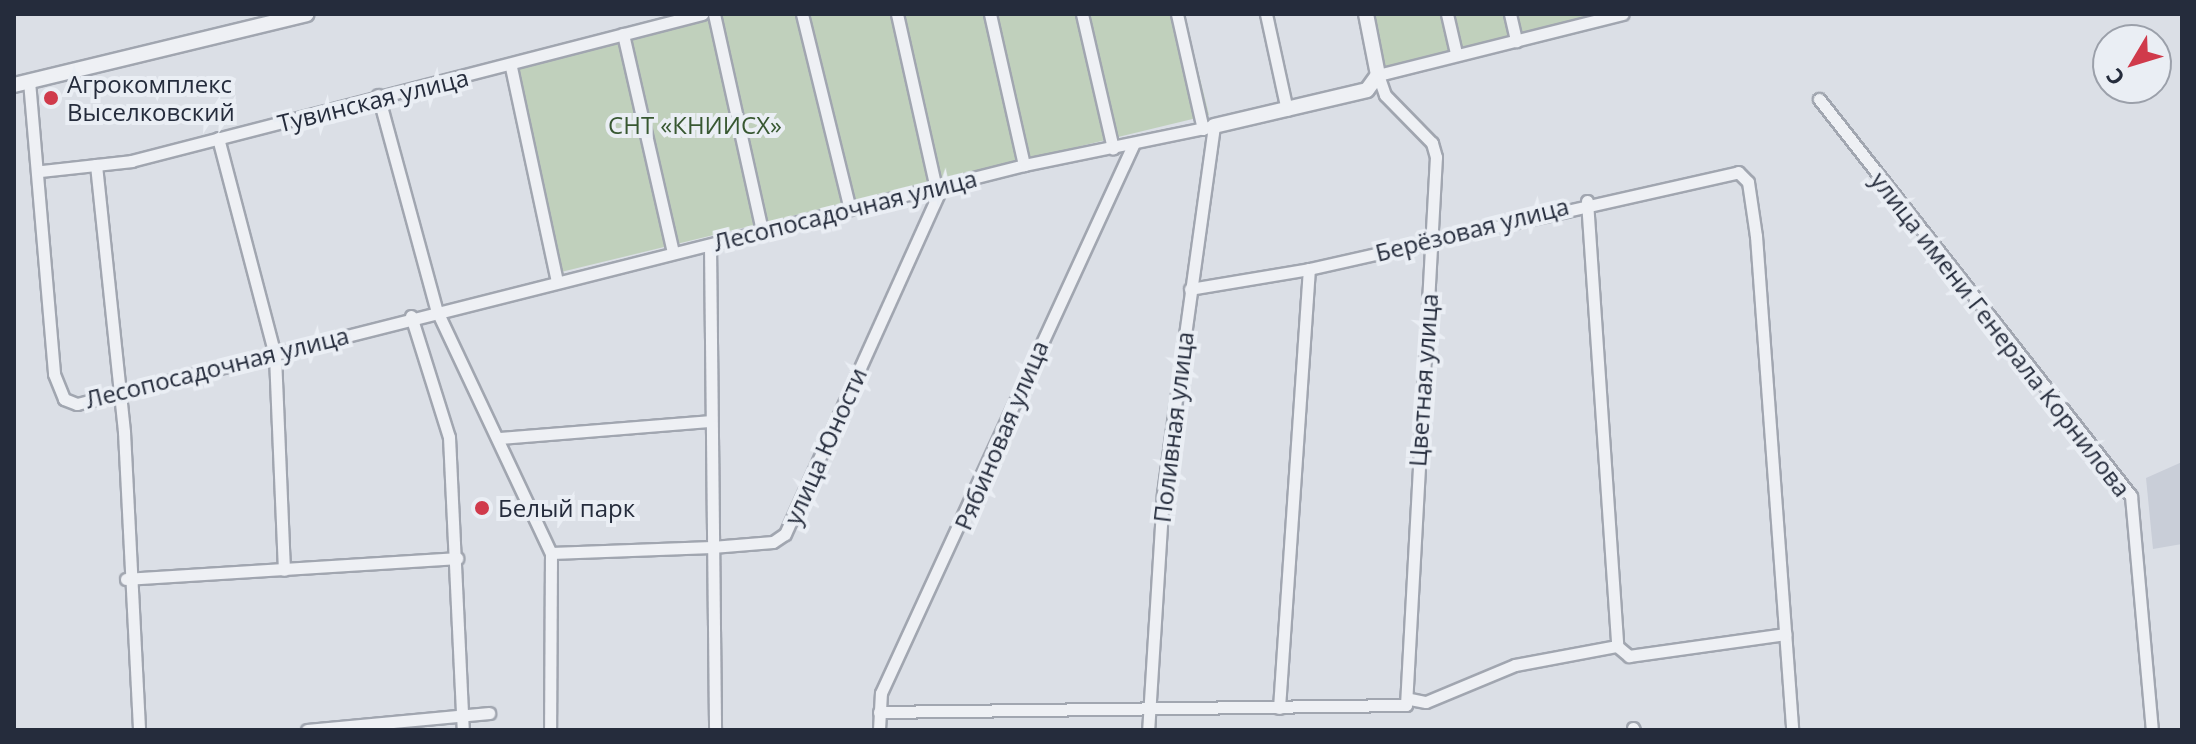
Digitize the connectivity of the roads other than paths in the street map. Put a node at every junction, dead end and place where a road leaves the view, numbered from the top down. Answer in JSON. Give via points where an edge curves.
{"nodes":[{"id":1,"x":307,"y":14,"type":"edge"},
{"id":2,"x":702,"y":14,"type":"edge"},
{"id":3,"x":714,"y":14,"type":"edge"},
{"id":4,"x":802,"y":14,"type":"edge"},
{"id":5,"x":897,"y":14,"type":"edge"},
{"id":6,"x":990,"y":14,"type":"edge"},
{"id":7,"x":1082,"y":14,"type":"edge"},
{"id":8,"x":1177,"y":14,"type":"edge"},
{"id":9,"x":1266,"y":14,"type":"edge"},
{"id":10,"x":1366,"y":14,"type":"edge"},
{"id":11,"x":1447,"y":14,"type":"edge"},
{"id":12,"x":1510,"y":14,"type":"edge"},
{"id":13,"x":1622,"y":14,"type":"edge"},
{"id":14,"x":1577,"y":20,"type":"edge"},
{"id":15,"x":623,"y":34,"type":"junction"},
{"id":16,"x":1516,"y":41,"type":"junction"},
{"id":17,"x":1456,"y":53,"type":"junction"},
{"id":18,"x":511,"y":67,"type":"junction"},
{"id":19,"x":1378,"y":75,"type":"junction"},
{"id":20,"x":29,"y":81,"type":"junction"},
{"id":21,"x":14,"y":85,"type":"edge"},
{"id":22,"x":378,"y":95,"type":"junction"},
{"id":23,"x":1819,"y":99,"type":"dead end"},
{"id":24,"x":1287,"y":110,"type":"junction"},
{"id":25,"x":1208,"y":127,"type":"junction"},
{"id":26,"x":218,"y":138,"type":"junction"},
{"id":27,"x":1134,"y":143,"type":"junction"},
{"id":28,"x":1113,"y":148,"type":"junction"},
{"id":29,"x":96,"y":165,"type":"junction"},
{"id":30,"x":1024,"y":165,"type":"junction"},
{"id":31,"x":41,"y":171,"type":"junction"},
{"id":32,"x":939,"y":187,"type":"junction"},
{"id":33,"x":1587,"y":201,"type":"junction"},
{"id":34,"x":850,"y":209,"type":"junction"},
{"id":35,"x":762,"y":230,"type":"junction"},
{"id":36,"x":1435,"y":236,"type":"junction"},
{"id":37,"x":710,"y":245,"type":"junction"},
{"id":38,"x":673,"y":252,"type":"junction"},
{"id":39,"x":1309,"y":269,"type":"junction"},
{"id":40,"x":557,"y":282,"type":"junction"},
{"id":41,"x":1190,"y":289,"type":"junction"},
{"id":42,"x":436,"y":309,"type":"junction"},
{"id":43,"x":411,"y":316,"type":"junction"},
{"id":44,"x":275,"y":356,"type":"junction"},
{"id":45,"x":118,"y":396,"type":"junction"},
{"id":46,"x":709,"y":421,"type":"junction"},
{"id":47,"x":499,"y":438,"type":"junction"},
{"id":48,"x":712,"y":547,"type":"junction"},
{"id":49,"x":551,"y":553,"type":"junction"},
{"id":50,"x":457,"y":558,"type":"junction"},
{"id":51,"x":284,"y":570,"type":"junction"},
{"id":52,"x":126,"y":579,"type":"junction"},
{"id":53,"x":1785,"y":634,"type":"junction"},
{"id":54,"x":1617,"y":646,"type":"junction"},
{"id":55,"x":1408,"y":702,"type":"junction"},
{"id":56,"x":1279,"y":708,"type":"junction"},
{"id":57,"x":1148,"y":711,"type":"junction"},
{"id":58,"x":879,"y":712,"type":"junction"},
{"id":59,"x":489,"y":713,"type":"dead end"},
{"id":60,"x":463,"y":725,"type":"edge"},
{"id":61,"x":139,"y":730,"type":"edge"},
{"id":62,"x":307,"y":730,"type":"edge"},
{"id":63,"x":550,"y":730,"type":"edge"},
{"id":64,"x":715,"y":730,"type":"edge"},
{"id":65,"x":879,"y":730,"type":"edge"},
{"id":66,"x":1148,"y":730,"type":"edge"},
{"id":67,"x":1792,"y":730,"type":"edge"},
{"id":68,"x":2152,"y":730,"type":"edge"}],
"edges":[{"from":1,"to":20,"type":"street"},
{"from":2,"to":15,"type":"street","name":"Тувинская улица"},
{"from":3,"to":35,"type":"street"},
{"from":4,"to":34,"type":"street"},
{"from":5,"to":32,"type":"street"},
{"from":6,"to":30,"type":"street"},
{"from":7,"to":28,"type":"street"},
{"from":8,"to":25,"type":"street"},
{"from":9,"to":24,"type":"street"},
{"from":10,"to":19,"type":"street"},
{"from":11,"to":17,"type":"street"},
{"from":12,"to":16,"type":"street"},
{"from":13,"to":14,"type":"street","name":"Лесопосадочная улица"},
{"from":14,"to":16,"type":"street","name":"Лесопосадочная улица"},
{"from":15,"to":18,"type":"street","name":"Тувинская улица"},
{"from":15,"to":38,"type":"street"},
{"from":16,"to":17,"type":"street","name":"Лесопосадочная улица"},
{"from":17,"to":19,"type":"street","name":"Лесопосадочная улица"},
{"from":18,"to":22,"type":"street","name":"Тувинская улица"},
{"from":18,"to":40,"type":"street"},
{"from":19,"to":24,"type":"street","name":"Лесопосадочная улица","via":[[1354,97]]},
{"from":19,"to":36,"type":"street","name":"Цветная улица","via":[[1385,95],[1432,143]]},
{"from":20,"to":21,"type":"street"},
{"from":20,"to":31,"type":"street"},
{"from":22,"to":26,"type":"street","name":"Тувинская улица"},
{"from":22,"to":42,"type":"street"},
{"from":23,"to":68,"type":"street","name":"улица имени Генерала Корнилова","via":[[2131,496]]},
{"from":24,"to":25,"type":"street","name":"Лесопосадочная улица"},
{"from":25,"to":27,"type":"street","name":"Лесопосадочная улица"},
{"from":25,"to":41,"type":"street","name":"Поливная улица"},
{"from":26,"to":29,"type":"street","name":"Тувинская улица"},
{"from":26,"to":44,"type":"street"},
{"from":27,"to":28,"type":"street","name":"Лесопосадочная улица"},
{"from":27,"to":58,"type":"street","name":"Рябиновая улица","via":[[881,693]]},
{"from":28,"to":30,"type":"street","name":"Лесопосадочная улица"},
{"from":29,"to":31,"type":"street","name":"Тувинская улица"},
{"from":29,"to":45,"type":"street"},
{"from":30,"to":32,"type":"street","name":"Лесопосадочная улица"},
{"from":31,"to":45,"type":"street","name":"Лесопосадочная улица","via":[[54,374],[64,399],[77,404]]},
{"from":32,"to":34,"type":"street","name":"Лесопосадочная улица"},
{"from":32,"to":48,"type":"street","name":"улица Юности","via":[[785,534],[773,542]]},
{"from":33,"to":36,"type":"street","name":"Берёзовая улица"},
{"from":33,"to":53,"type":"street","name":"Берёзовая улица","via":[[1726,169],[1748,182]]},
{"from":33,"to":54,"type":"street"},
{"from":34,"to":35,"type":"street","name":"Лесопосадочная улица"},
{"from":35,"to":37,"type":"street","name":"Лесопосадочная улица"},
{"from":36,"to":39,"type":"street","name":"Берёзовая улица"},
{"from":36,"to":55,"type":"street","name":"Цветная улица","via":[[1417,422]]},
{"from":37,"to":38,"type":"street","name":"Лесопосадочная улица"},
{"from":37,"to":46,"type":"street"},
{"from":38,"to":40,"type":"street","name":"Лесопосадочная улица"},
{"from":39,"to":41,"type":"street","name":"Берёзовая улица"},
{"from":39,"to":56,"type":"street"},
{"from":40,"to":42,"type":"street","name":"Лесопосадочная улица"},
{"from":41,"to":57,"type":"street","name":"Поливная улица","via":[[1163,494]]},
{"from":42,"to":43,"type":"street","name":"Лесопосадочная улица"},
{"from":42,"to":47,"type":"street"},
{"from":43,"to":44,"type":"street","name":"Лесопосадочная улица"},
{"from":43,"to":50,"type":"street","via":[[449,437]]},
{"from":44,"to":45,"type":"street","name":"Лесопосадочная улица"},
{"from":44,"to":51,"type":"street"},
{"from":45,"to":52,"type":"street"},
{"from":46,"to":47,"type":"street"},
{"from":46,"to":48,"type":"street"},
{"from":47,"to":49,"type":"street"},
{"from":48,"to":49,"type":"street","name":"улица Юности"},
{"from":48,"to":64,"type":"street"},
{"from":49,"to":63,"type":"street"},
{"from":50,"to":51,"type":"street"},
{"from":50,"to":60,"type":"street"},
{"from":51,"to":52,"type":"street"},
{"from":52,"to":61,"type":"street"},
{"from":53,"to":54,"type":"street","via":[[1629,656]]},
{"from":53,"to":67,"type":"street"},
{"from":54,"to":55,"type":"street","via":[[1515,665],[1426,702]]},
{"from":55,"to":56,"type":"street"},
{"from":56,"to":57,"type":"street"},
{"from":57,"to":58,"type":"street"},
{"from":57,"to":66,"type":"street","name":"Поливная улица"},
{"from":58,"to":65,"type":"street","name":"Рябиновая улица"},
{"from":59,"to":60,"type":"street"},
{"from":60,"to":62,"type":"street"}]}
